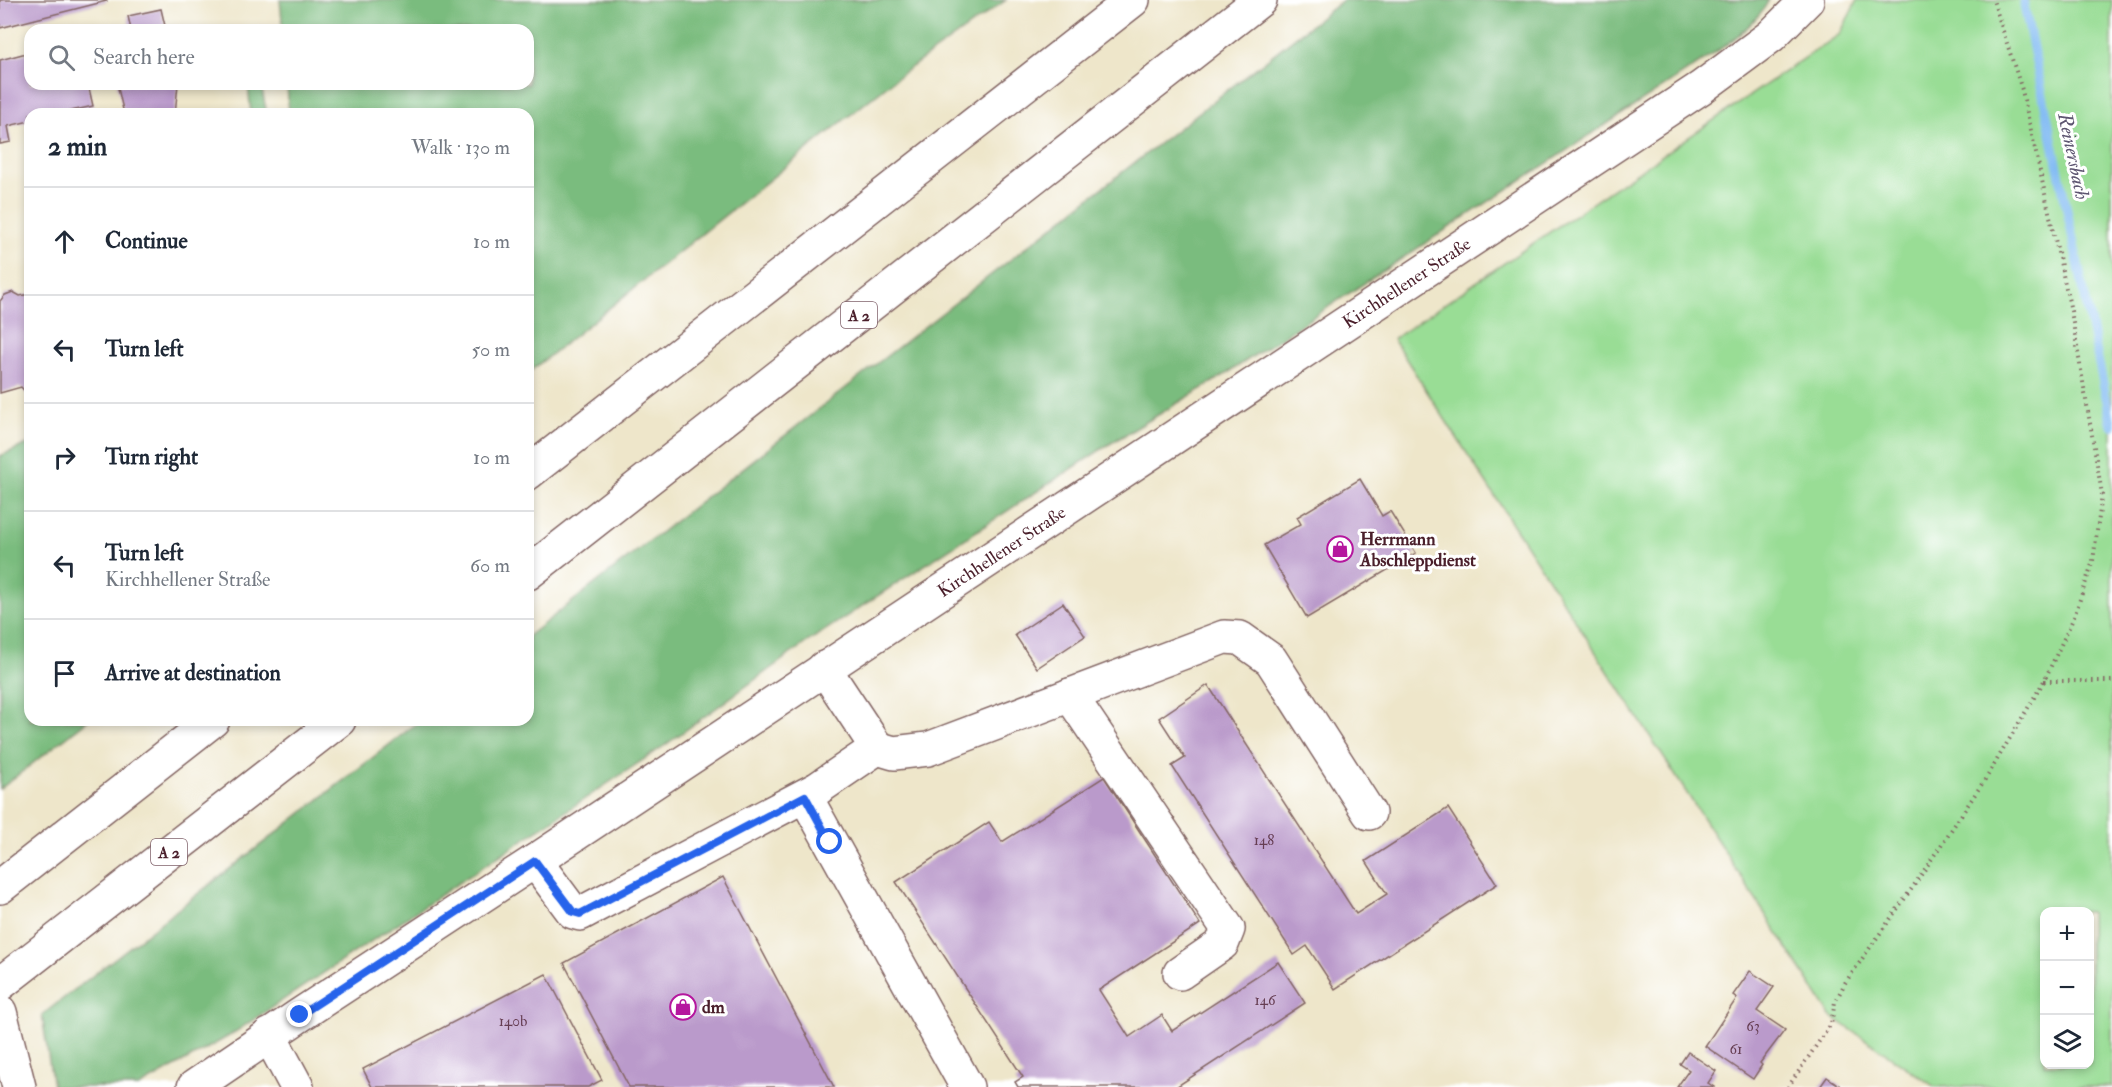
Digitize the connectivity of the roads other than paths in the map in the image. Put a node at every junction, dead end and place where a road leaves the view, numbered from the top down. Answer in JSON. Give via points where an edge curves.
{"nodes":[{"id":1,"x":1133,"y":0,"type":"edge"},
{"id":2,"x":1260,"y":0,"type":"edge"},
{"id":3,"x":1804,"y":2,"type":"edge"},
{"id":4,"x":534,"y":468,"type":"edge"},
{"id":5,"x":534,"y":568,"type":"edge"},
{"id":6,"x":824,"y":668,"type":"junction"},
{"id":7,"x":1070,"y":695,"type":"junction"},
{"id":8,"x":205,"y":726,"type":"edge"},
{"id":9,"x":331,"y":726,"type":"edge"},
{"id":10,"x":877,"y":748,"type":"junction"},
{"id":11,"x":805,"y":796,"type":"junction"},
{"id":12,"x":1369,"y":813,"type":"dead end"},
{"id":13,"x":535,"y":861,"type":"junction"},
{"id":14,"x":0,"y":887,"type":"edge"},
{"id":15,"x":1179,"y":973,"type":"dead end"},
{"id":16,"x":0,"y":984,"type":"edge"},
{"id":17,"x":0,"y":1012,"type":"edge"},
{"id":18,"x":269,"y":1035,"type":"junction"},
{"id":19,"x":19,"y":1087,"type":"edge"},
{"id":20,"x":194,"y":1087,"type":"edge"},
{"id":21,"x":297,"y":1087,"type":"edge"},
{"id":22,"x":967,"y":1087,"type":"edge"}],
"edges":[{"from":1,"to":4,"type":"main road"},
{"from":2,"to":5,"type":"main road","number":"A 2"},
{"from":3,"to":6,"type":"main road","name":"Kirchhellener Straße","via":[[1771,36],[1702,87]]},
{"from":6,"to":10,"type":"main road"},
{"from":6,"to":13,"type":"main road","name":"Kirchhellener Straße"},
{"from":7,"to":10,"type":"main road","via":[[928,749],[894,753]]},
{"from":7,"to":12,"type":"main road","via":[[1224,637],[1240,638],[1271,660]]},
{"from":7,"to":15,"type":"main road","via":[[1228,929],[1222,944]]},
{"from":8,"to":14,"type":"main road"},
{"from":9,"to":16,"type":"main road","number":"A 2"},
{"from":10,"to":11,"type":"main road"},
{"from":11,"to":13,"type":"main road","via":[[580,914],[573,912]]},
{"from":11,"to":22,"type":"main road"},
{"from":13,"to":18,"type":"main road","name":"Kirchhellener Straße"},
{"from":17,"to":19,"type":"main road"},
{"from":18,"to":20,"type":"main road","name":"Kirchhellener Straße"},
{"from":18,"to":21,"type":"main road"}]}
